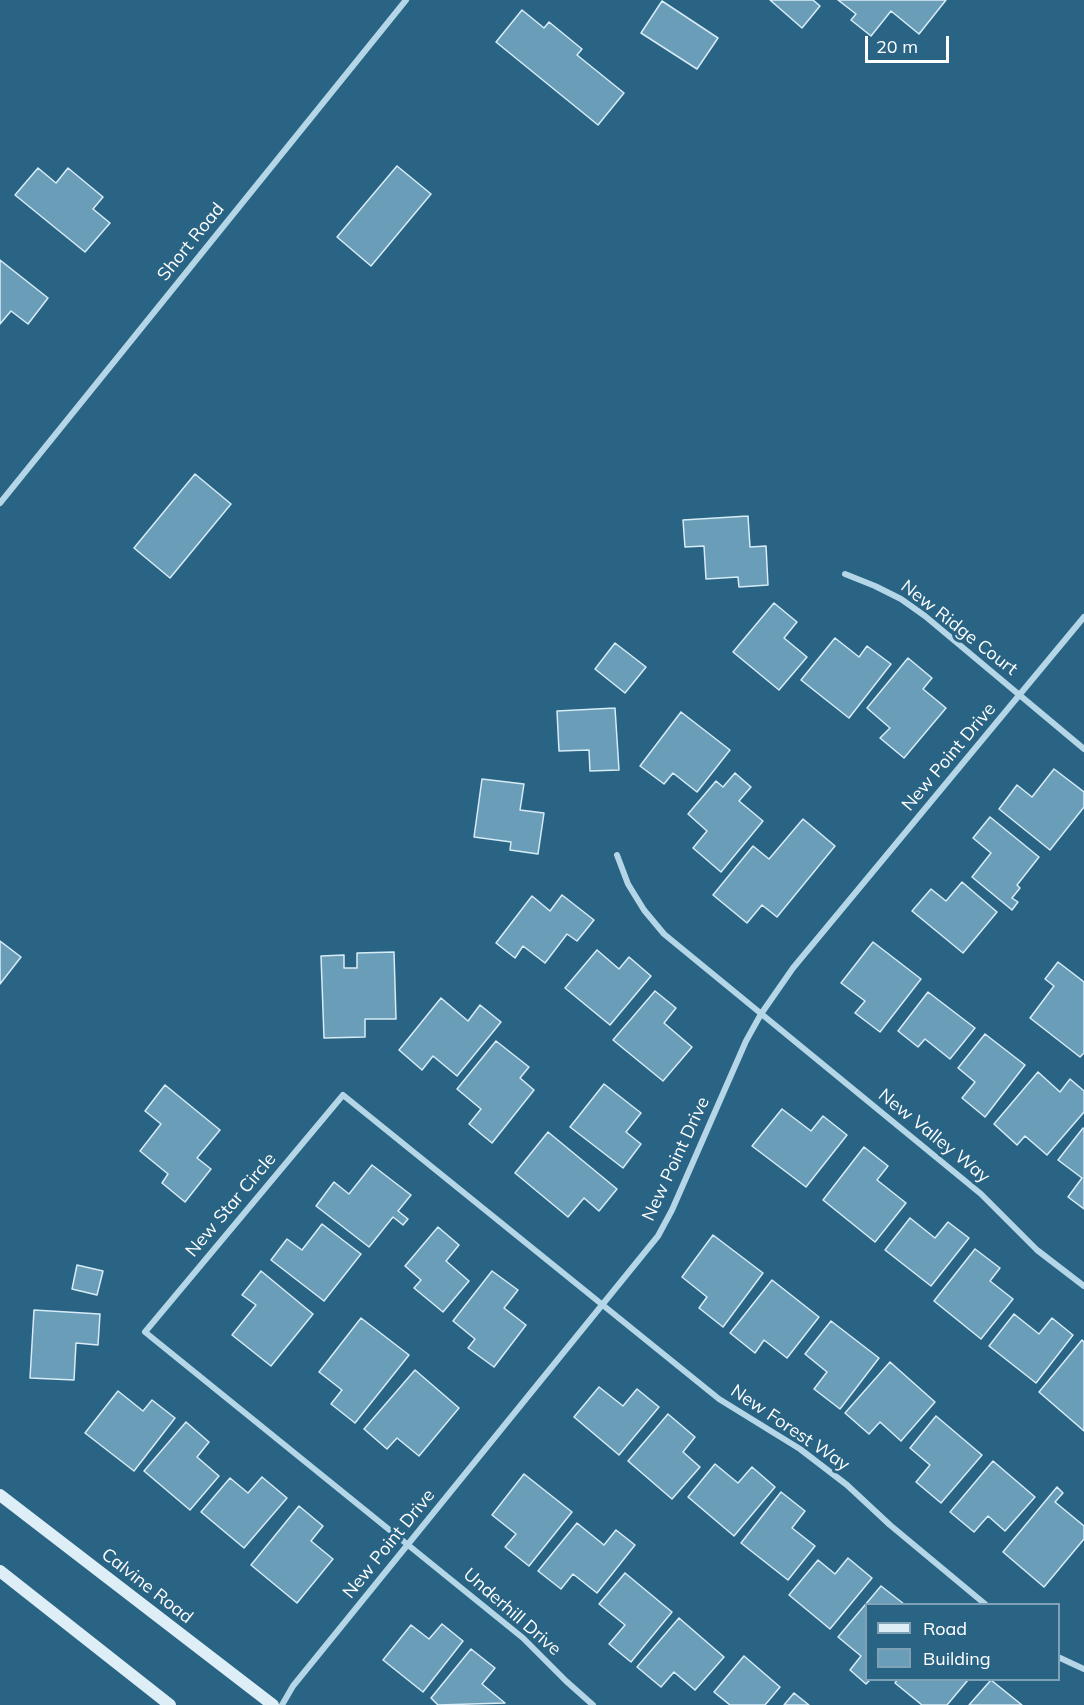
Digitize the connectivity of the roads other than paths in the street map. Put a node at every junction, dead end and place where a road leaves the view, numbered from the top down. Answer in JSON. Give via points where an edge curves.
{"nodes":[{"id":1,"x":406,"y":0,"type":"edge"},
{"id":2,"x":0,"y":503,"type":"edge"},
{"id":3,"x":845,"y":574,"type":"dead end"},
{"id":4,"x":1084,"y":617,"type":"edge"},
{"id":5,"x":1020,"y":695,"type":"junction"},
{"id":6,"x":1084,"y":749,"type":"edge"},
{"id":7,"x":617,"y":855,"type":"dead end"},
{"id":8,"x":761,"y":1014,"type":"junction"},
{"id":9,"x":1084,"y":1286,"type":"edge"},
{"id":10,"x":602,"y":1305,"type":"junction"},
{"id":11,"x":0,"y":1495,"type":"edge"},
{"id":12,"x":408,"y":1544,"type":"junction"},
{"id":13,"x":0,"y":1571,"type":"edge"},
{"id":14,"x":982,"y":1603,"type":"edge"},
{"id":15,"x":1060,"y":1657,"type":"edge"},
{"id":16,"x":1084,"y":1669,"type":"edge"},
{"id":17,"x":170,"y":1705,"type":"edge"},
{"id":18,"x":273,"y":1705,"type":"edge"},
{"id":19,"x":282,"y":1705,"type":"edge"},
{"id":20,"x":593,"y":1705,"type":"edge"}],
"edges":[{"from":1,"to":2,"type":"street","name":"Short Road"},
{"from":3,"to":5,"type":"street","name":"New Ridge Court","via":[[901,599]]},
{"from":4,"to":5,"type":"street","name":"New Point Drive"},
{"from":5,"to":6,"type":"street","name":"New Ridge Court"},
{"from":5,"to":8,"type":"street","name":"New Point Drive","via":[[793,969]]},
{"from":7,"to":8,"type":"street","name":"New Valley Way","via":[[628,884],[664,934]]},
{"from":8,"to":9,"type":"street","name":"New Valley Way","via":[[981,1194],[1037,1250]]},
{"from":8,"to":10,"type":"street","name":"New Point Drive","via":[[658,1236]]},
{"from":10,"to":12,"type":"street","name":"New Point Drive"},
{"from":10,"to":12,"type":"street","name":"New Star Circle","via":[[343,1095],[145,1332]]},
{"from":10,"to":14,"type":"street","name":"New Forest Way","via":[[719,1399],[800,1449],[847,1485]]},
{"from":11,"to":18,"type":"main road","name":"Calvine Road"},
{"from":12,"to":19,"type":"street","name":"New Point Drive","via":[[293,1686]]},
{"from":12,"to":20,"type":"street","name":"Underhill Drive","via":[[523,1638]]},
{"from":13,"to":17,"type":"main road"},
{"from":15,"to":16,"type":"street"}]}
